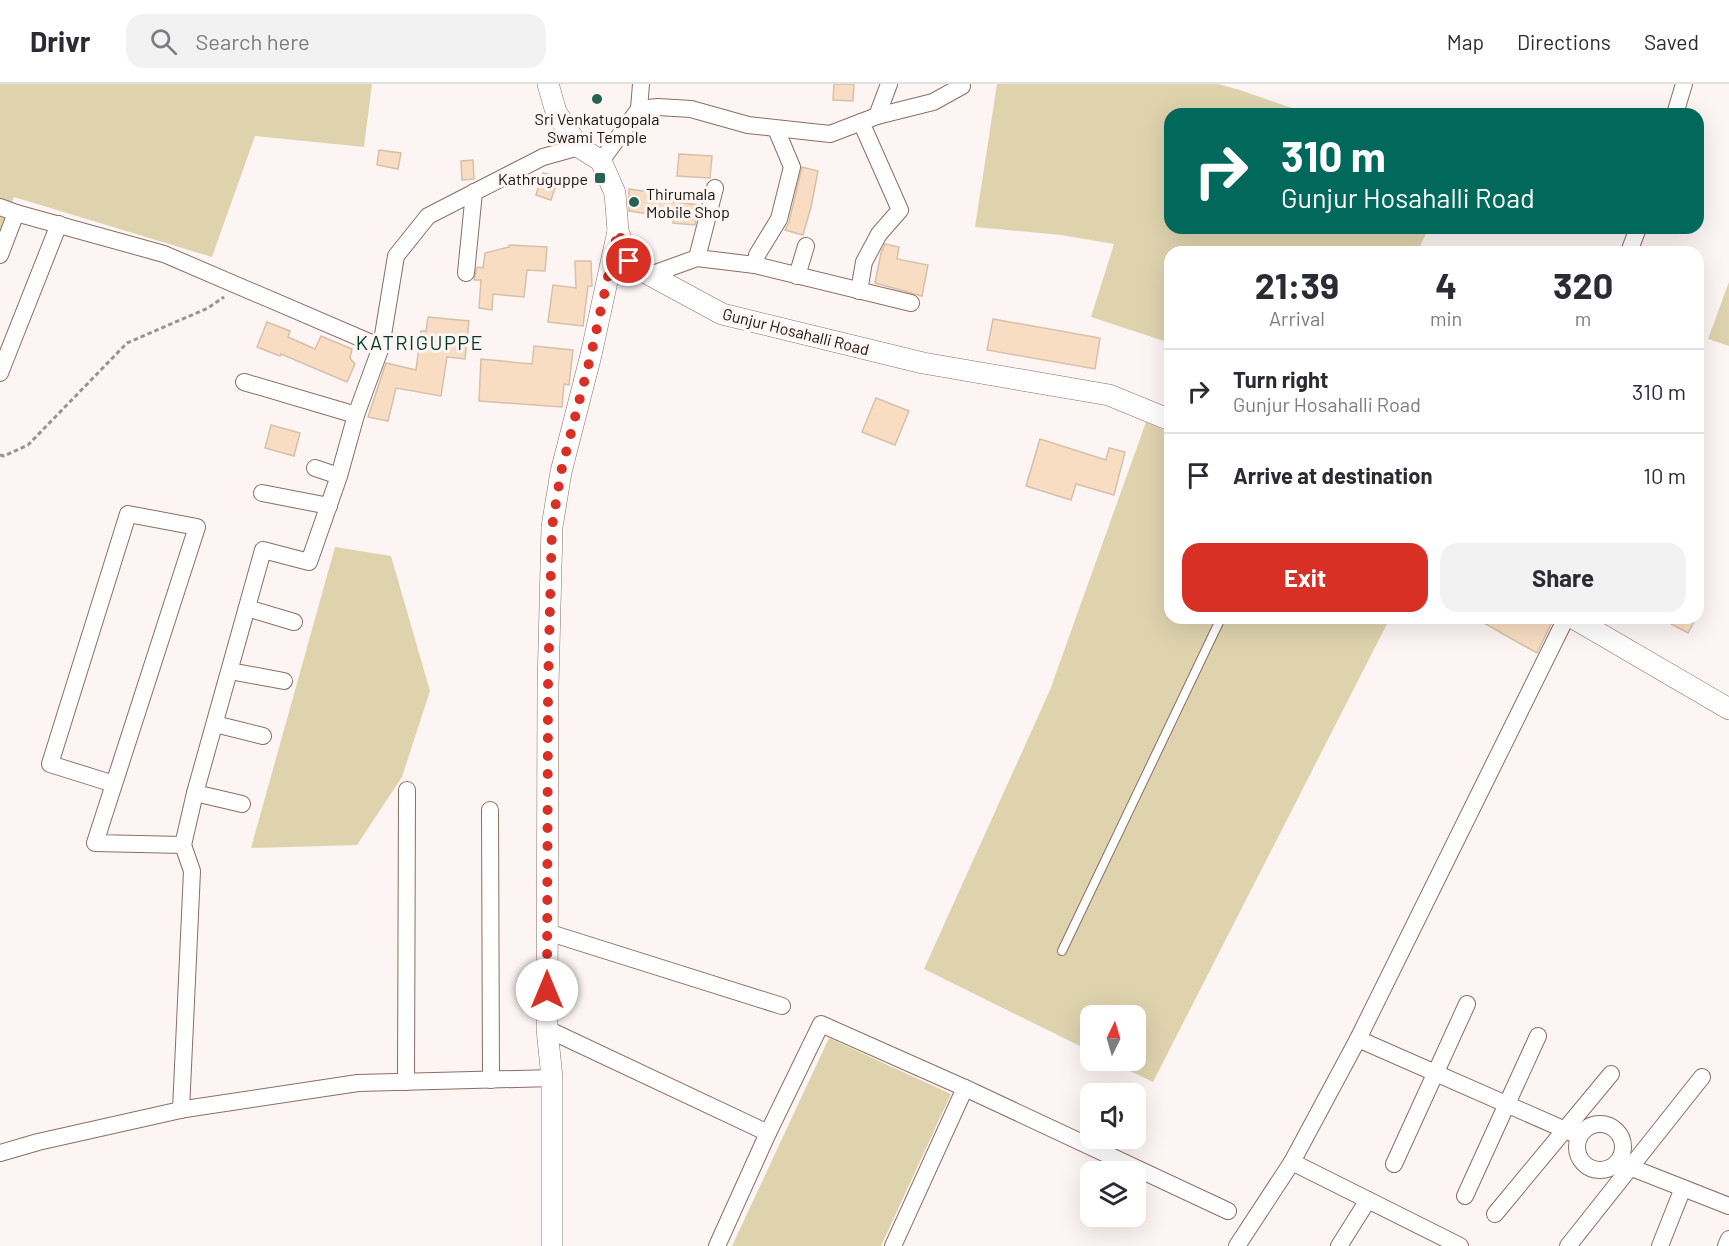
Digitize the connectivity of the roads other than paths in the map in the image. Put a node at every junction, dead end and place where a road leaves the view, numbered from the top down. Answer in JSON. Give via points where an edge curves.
{"nodes":[{"id":1,"x":548,"y":84,"type":"edge"},
{"id":2,"x":641,"y":84,"type":"edge"},
{"id":3,"x":889,"y":84,"type":"edge"},
{"id":4,"x":962,"y":84,"type":"edge"},
{"id":5,"x":1684,"y":84,"type":"edge"},
{"id":6,"x":1677,"y":108,"type":"edge"},
{"id":7,"x":639,"y":109,"type":"junction"},
{"id":8,"x":877,"y":116,"type":"junction"},
{"id":9,"x":861,"y":122,"type":"junction"},
{"id":10,"x":776,"y":129,"type":"junction"},
{"id":11,"x":579,"y":147,"type":"junction"},
{"id":12,"x":601,"y":161,"type":"junction"},
{"id":13,"x":715,"y":188,"type":"dead end"},
{"id":14,"x":474,"y":192,"type":"junction"},
{"id":15,"x":0,"y":207,"type":"edge"},
{"id":16,"x":16,"y":213,"type":"junction"},
{"id":17,"x":59,"y":224,"type":"junction"},
{"id":18,"x":618,"y":231,"type":"junction"},
{"id":19,"x":806,"y":246,"type":"dead end"},
{"id":20,"x":0,"y":255,"type":"edge"},
{"id":21,"x":697,"y":258,"type":"junction"},
{"id":22,"x":754,"y":265,"type":"junction"},
{"id":23,"x":466,"y":273,"type":"dead end"},
{"id":24,"x":650,"y":275,"type":"junction"},
{"id":25,"x":796,"y":276,"type":"junction"},
{"id":26,"x":859,"y":291,"type":"junction"},
{"id":27,"x":911,"y":303,"type":"dead end"},
{"id":28,"x":381,"y":347,"type":"junction"},
{"id":29,"x":0,"y":373,"type":"edge"},
{"id":30,"x":244,"y":382,"type":"dead end"},
{"id":31,"x":356,"y":415,"type":"junction"},
{"id":32,"x":1164,"y":418,"type":"edge"},
{"id":33,"x":315,"y":468,"type":"dead end"},
{"id":34,"x":339,"y":476,"type":"junction"},
{"id":35,"x":262,"y":493,"type":"dead end"},
{"id":36,"x":329,"y":506,"type":"junction"},
{"id":37,"x":247,"y":608,"type":"junction"},
{"id":38,"x":294,"y":622,"type":"dead end"},
{"id":39,"x":1218,"y":624,"type":"edge"},
{"id":40,"x":1563,"y":624,"type":"edge"},
{"id":41,"x":1583,"y":624,"type":"edge"},
{"id":42,"x":230,"y":670,"type":"junction"},
{"id":43,"x":284,"y":681,"type":"dead end"},
{"id":44,"x":1729,"y":709,"type":"edge"},
{"id":45,"x":215,"y":724,"type":"junction"},
{"id":46,"x":263,"y":736,"type":"dead end"},
{"id":47,"x":114,"y":784,"type":"junction"},
{"id":48,"x":407,"y":790,"type":"dead end"},
{"id":49,"x":195,"y":793,"type":"junction"},
{"id":50,"x":242,"y":804,"type":"dead end"},
{"id":51,"x":490,"y":810,"type":"dead end"},
{"id":52,"x":183,"y":845,"type":"junction"},
{"id":53,"x":547,"y":932,"type":"junction"},
{"id":54,"x":1062,"y":951,"type":"dead end"},
{"id":55,"x":1467,"y":1004,"type":"dead end"},
{"id":56,"x":783,"y":1006,"type":"dead end"},
{"id":57,"x":547,"y":1029,"type":"junction"},
{"id":58,"x":1538,"y":1036,"type":"dead end"},
{"id":59,"x":1358,"y":1039,"type":"junction"},
{"id":60,"x":1436,"y":1073,"type":"junction"},
{"id":61,"x":1611,"y":1074,"type":"dead end"},
{"id":62,"x":1702,"y":1077,"type":"dead end"},
{"id":63,"x":552,"y":1078,"type":"junction"},
{"id":64,"x":491,"y":1080,"type":"junction"},
{"id":65,"x":406,"y":1082,"type":"junction"},
{"id":66,"x":965,"y":1088,"type":"junction"},
{"id":67,"x":1507,"y":1104,"type":"junction"},
{"id":68,"x":181,"y":1110,"type":"junction"},
{"id":69,"x":768,"y":1133,"type":"junction"},
{"id":70,"x":1572,"y":1133,"type":"junction"},
{"id":71,"x":0,"y":1153,"type":"edge"},
{"id":72,"x":1292,"y":1162,"type":"junction"},
{"id":73,"x":1394,"y":1164,"type":"dead end"},
{"id":74,"x":1624,"y":1165,"type":"junction"},
{"id":75,"x":1683,"y":1188,"type":"junction"},
{"id":76,"x":1465,"y":1196,"type":"dead end"},
{"id":77,"x":1368,"y":1200,"type":"junction"},
{"id":78,"x":1729,"y":1206,"type":"edge"},
{"id":79,"x":1228,"y":1211,"type":"dead end"},
{"id":80,"x":1495,"y":1214,"type":"dead end"},
{"id":81,"x":1729,"y":1239,"type":"edge"},
{"id":82,"x":552,"y":1246,"type":"edge"},
{"id":83,"x":717,"y":1246,"type":"edge"},
{"id":84,"x":893,"y":1246,"type":"edge"},
{"id":85,"x":1237,"y":1246,"type":"edge"},
{"id":86,"x":1339,"y":1246,"type":"edge"},
{"id":87,"x":1460,"y":1246,"type":"edge"},
{"id":88,"x":1568,"y":1246,"type":"edge"},
{"id":89,"x":1660,"y":1246,"type":"edge"},
{"id":90,"x":1726,"y":1246,"type":"edge"}],
"edges":[{"from":1,"to":11,"type":"street","via":[[556,112]]},
{"from":2,"to":7,"type":"street"},
{"from":3,"to":8,"type":"street"},
{"from":4,"to":8,"type":"street","via":[[933,102]]},
{"from":5,"to":6,"type":"street"},
{"from":7,"to":10,"type":"street","via":[[691,109]]},
{"from":7,"to":12,"type":"street"},
{"from":8,"to":9,"type":"street"},
{"from":9,"to":10,"type":"street","via":[[830,134]]},
{"from":9,"to":26,"type":"street","via":[[900,210],[879,234],[864,262]]},
{"from":10,"to":22,"type":"street","via":[[792,167],[779,219]]},
{"from":11,"to":12,"type":"street"},
{"from":11,"to":14,"type":"street","via":[[543,158]]},
{"from":12,"to":18,"type":"street","name":"Gunjur Hosahalli Road","via":[[615,194]]},
{"from":13,"to":21,"type":"street"},
{"from":14,"to":23,"type":"street"},
{"from":14,"to":28,"type":"street","via":[[428,216],[396,256]]},
{"from":15,"to":16,"type":"street"},
{"from":16,"to":17,"type":"street"},
{"from":16,"to":20,"type":"street"},
{"from":17,"to":28,"type":"street","via":[[164,254]]},
{"from":17,"to":29,"type":"street"},
{"from":18,"to":24,"type":"street","name":"Gunjur Hosahalli Road","via":[[629,261]]},
{"from":18,"to":53,"type":"street","via":[[561,472],[552,527]]},
{"from":19,"to":25,"type":"street"},
{"from":21,"to":22,"type":"street"},
{"from":21,"to":24,"type":"street"},
{"from":22,"to":25,"type":"street"},
{"from":24,"to":32,"type":"street","name":"Gunjur Hosahalli Road","via":[[722,314],[923,363],[1109,395]]},
{"from":25,"to":26,"type":"street"},
{"from":26,"to":27,"type":"street"},
{"from":28,"to":31,"type":"street"},
{"from":30,"to":31,"type":"street"},
{"from":31,"to":34,"type":"street"},
{"from":33,"to":34,"type":"street"},
{"from":34,"to":36,"type":"street"},
{"from":35,"to":36,"type":"street"},
{"from":36,"to":37,"type":"street","via":[[309,562],[263,550]]},
{"from":37,"to":38,"type":"street"},
{"from":37,"to":42,"type":"street"},
{"from":39,"to":54,"type":"lane"},
{"from":40,"to":59,"type":"street"},
{"from":41,"to":44,"type":"street"},
{"from":42,"to":43,"type":"street"},
{"from":42,"to":45,"type":"street"},
{"from":45,"to":46,"type":"street"},
{"from":45,"to":49,"type":"street"},
{"from":47,"to":47,"type":"street","via":[[51,764],[128,514],[197,527]]},
{"from":47,"to":52,"type":"street","via":[[95,843]]},
{"from":48,"to":65,"type":"street"},
{"from":49,"to":50,"type":"street"},
{"from":49,"to":52,"type":"street"},
{"from":51,"to":64,"type":"street"},
{"from":52,"to":68,"type":"street","via":[[192,871]]},
{"from":53,"to":56,"type":"street"},
{"from":53,"to":57,"type":"street"},
{"from":55,"to":60,"type":"street"},
{"from":57,"to":63,"type":"street"},
{"from":57,"to":69,"type":"street"},
{"from":58,"to":67,"type":"street"},
{"from":59,"to":60,"type":"street"},
{"from":59,"to":72,"type":"street"},
{"from":60,"to":67,"type":"street"},
{"from":60,"to":73,"type":"street"},
{"from":61,"to":70,"type":"street"},
{"from":62,"to":74,"type":"street"},
{"from":63,"to":64,"type":"street"},
{"from":63,"to":82,"type":"street"},
{"from":64,"to":65,"type":"street"},
{"from":65,"to":68,"type":"street","via":[[358,1083]]},
{"from":66,"to":69,"type":"street","via":[[821,1024]]},
{"from":66,"to":79,"type":"street"},
{"from":66,"to":84,"type":"street"},
{"from":67,"to":70,"type":"street"},
{"from":67,"to":76,"type":"street"},
{"from":68,"to":71,"type":"street"},
{"from":69,"to":83,"type":"street"},
{"from":70,"to":74,"type":"street","via":[[1577,1151],[1590,1168],[1605,1170]]},
{"from":70,"to":74,"type":"street","via":[[1599,1124],[1614,1128],[1620,1133]]},
{"from":70,"to":80,"type":"street"},
{"from":72,"to":77,"type":"street"},
{"from":72,"to":85,"type":"street"},
{"from":74,"to":75,"type":"street"},
{"from":74,"to":88,"type":"street"},
{"from":75,"to":78,"type":"street"},
{"from":75,"to":89,"type":"street"},
{"from":77,"to":86,"type":"street"},
{"from":77,"to":87,"type":"street"},
{"from":81,"to":90,"type":"street"}]}
